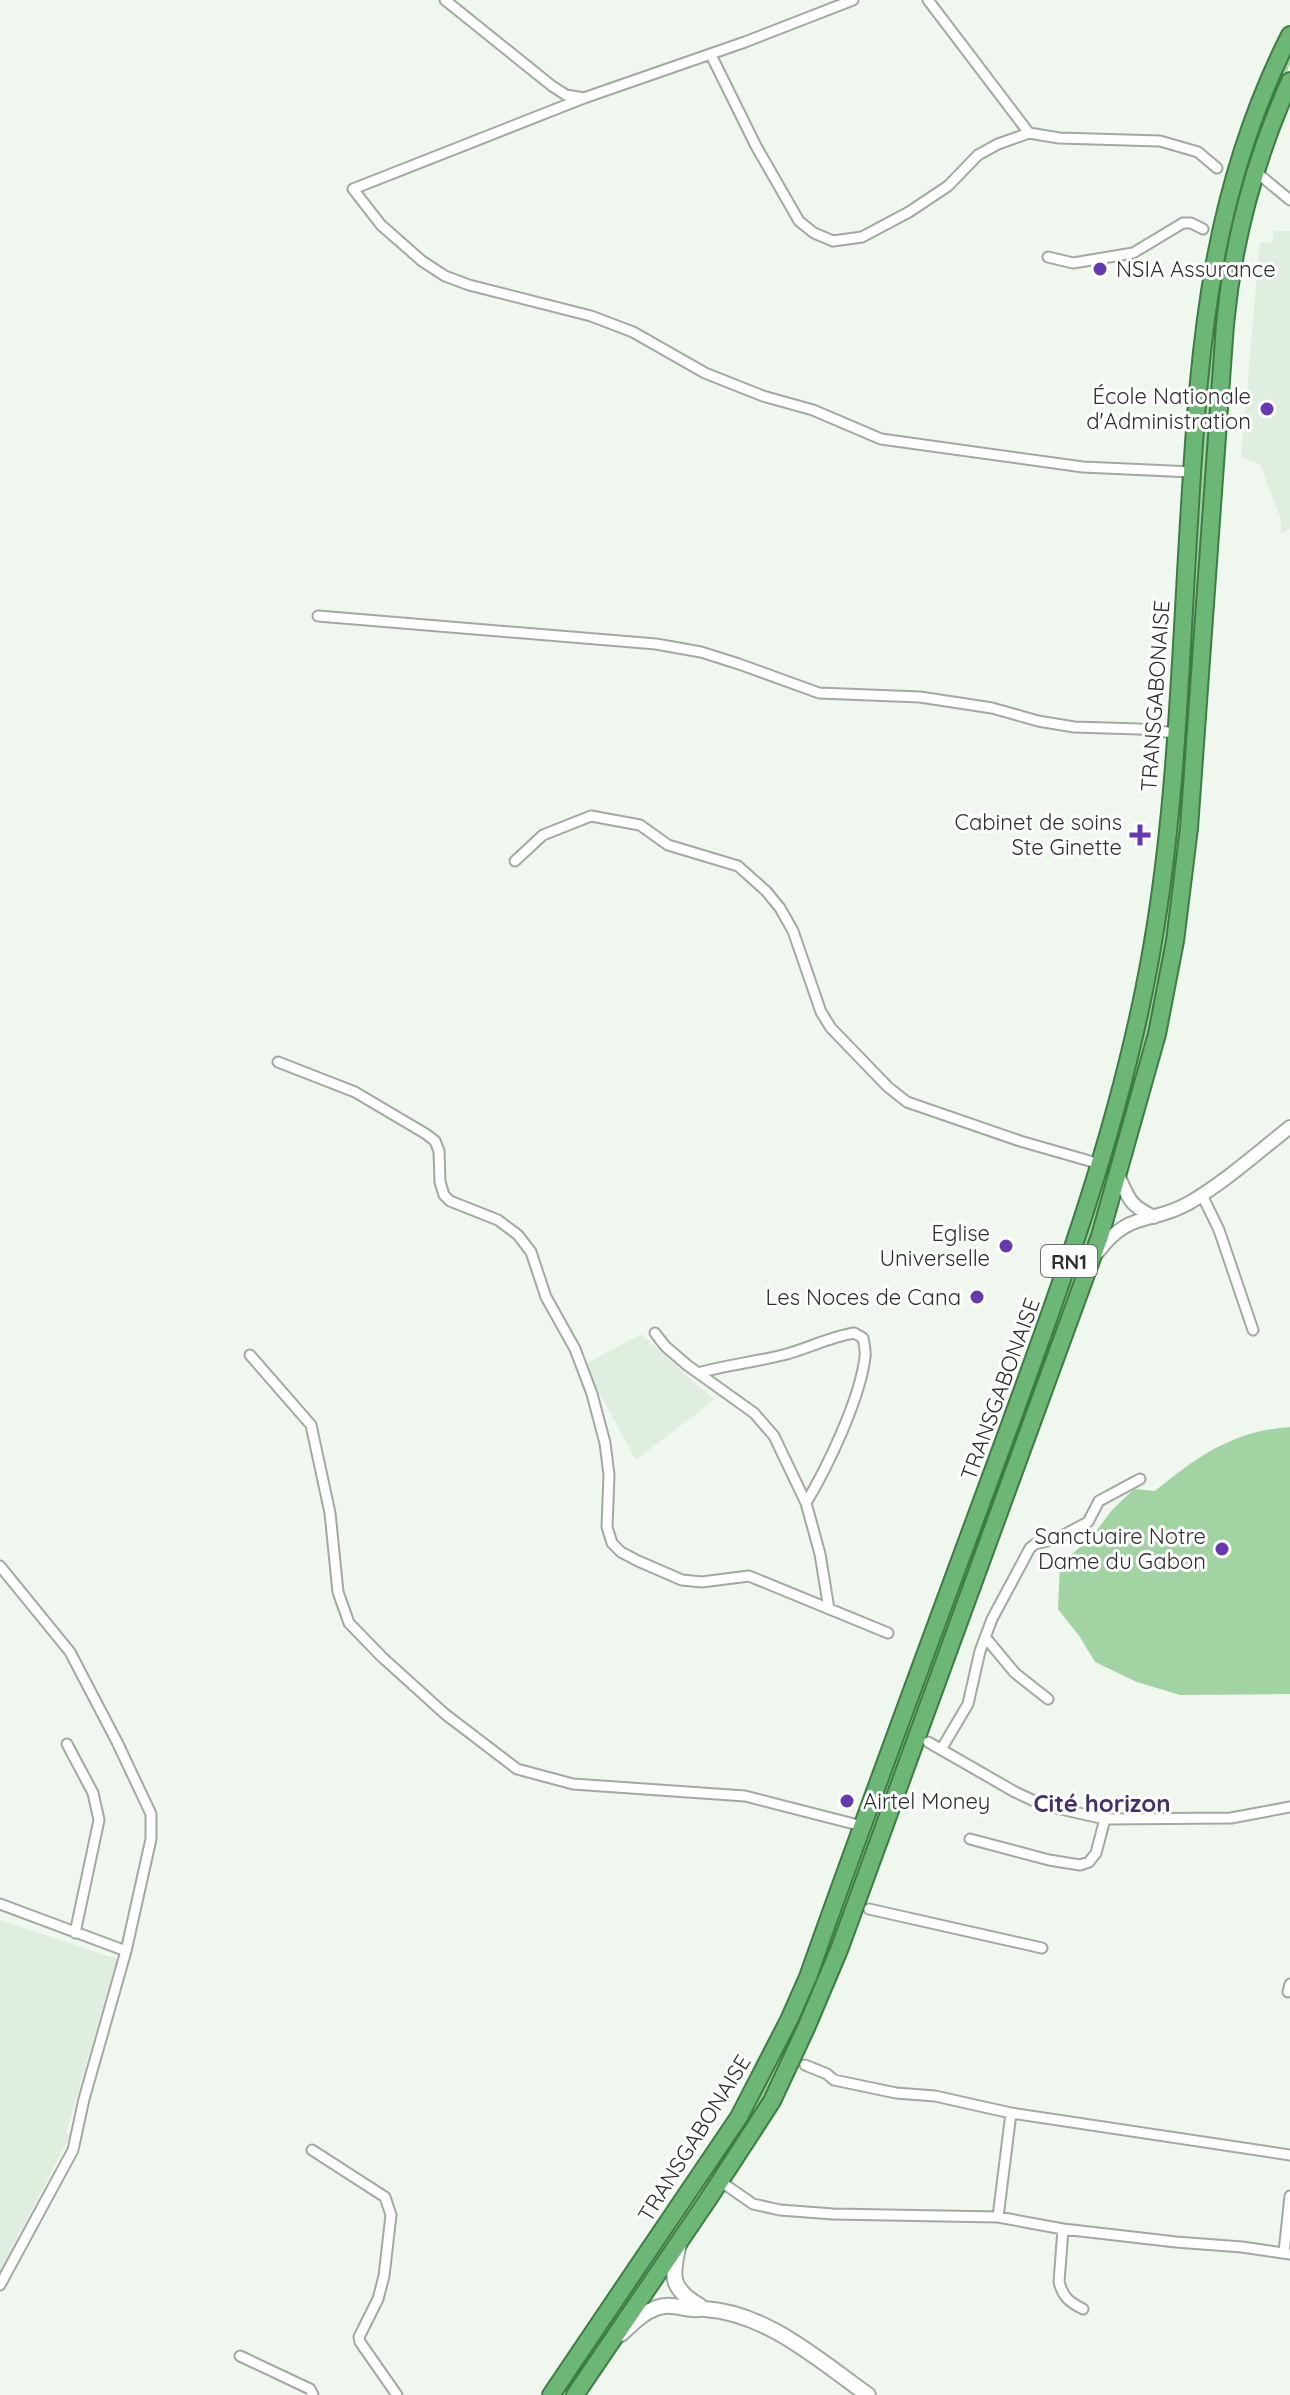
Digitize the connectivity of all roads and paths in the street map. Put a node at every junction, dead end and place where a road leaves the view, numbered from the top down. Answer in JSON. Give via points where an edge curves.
{"nodes":[{"id":1,"x":445,"y":0,"type":"edge"},
{"id":2,"x":853,"y":0,"type":"edge"},
{"id":3,"x":928,"y":0,"type":"edge"},
{"id":4,"x":1290,"y":35,"type":"edge"},
{"id":5,"x":711,"y":55,"type":"junction"},
{"id":6,"x":1290,"y":81,"type":"edge"},
{"id":7,"x":584,"y":98,"type":"junction"},
{"id":8,"x":1029,"y":133,"type":"junction"},
{"id":9,"x":1217,"y":168,"type":"dead end"},
{"id":10,"x":1256,"y":172,"type":"junction"},
{"id":11,"x":1290,"y":200,"type":"edge"},
{"id":12,"x":1203,"y":229,"type":"dead end"},
{"id":13,"x":1048,"y":257,"type":"dead end"},
{"id":14,"x":1192,"y":472,"type":"junction"},
{"id":15,"x":318,"y":616,"type":"dead end"},
{"id":16,"x":1176,"y":733,"type":"junction"},
{"id":17,"x":515,"y":861,"type":"dead end"},
{"id":18,"x":278,"y":1062,"type":"dead end"},
{"id":19,"x":1290,"y":1127,"type":"edge"},
{"id":20,"x":1100,"y":1164,"type":"junction"},
{"id":21,"x":1118,"y":1175,"type":"junction"},
{"id":22,"x":1202,"y":1195,"type":"junction"},
{"id":23,"x":1154,"y":1217,"type":"junction"},
{"id":24,"x":1088,"y":1265,"type":"junction"},
{"id":25,"x":1253,"y":1330,"type":"dead end"},
{"id":26,"x":655,"y":1333,"type":"dead end"},
{"id":27,"x":250,"y":1355,"type":"dead end"},
{"id":28,"x":698,"y":1373,"type":"junction"},
{"id":29,"x":1140,"y":1479,"type":"dead end"},
{"id":30,"x":806,"y":1503,"type":"junction"},
{"id":31,"x":0,"y":1566,"type":"edge"},
{"id":32,"x":829,"y":1609,"type":"junction"},
{"id":33,"x":888,"y":1633,"type":"dead end"},
{"id":34,"x":985,"y":1637,"type":"junction"},
{"id":35,"x":1048,"y":1699,"type":"dead end"},
{"id":36,"x":928,"y":1742,"type":"dead end"},
{"id":37,"x":67,"y":1744,"type":"dead end"},
{"id":38,"x":942,"y":1748,"type":"junction"},
{"id":39,"x":1290,"y":1807,"type":"edge"},
{"id":40,"x":1105,"y":1819,"type":"junction"},
{"id":41,"x":862,"y":1826,"type":"junction"},
{"id":42,"x":970,"y":1839,"type":"dead end"},
{"id":43,"x":0,"y":1904,"type":"edge"},
{"id":44,"x":869,"y":1909,"type":"dead end"},
{"id":45,"x":75,"y":1933,"type":"junction"},
{"id":46,"x":1042,"y":1948,"type":"dead end"},
{"id":47,"x":126,"y":1951,"type":"junction"},
{"id":48,"x":805,"y":2065,"type":"dead end"},
{"id":49,"x":1011,"y":2113,"type":"junction"},
{"id":50,"x":312,"y":2150,"type":"dead end"},
{"id":51,"x":1290,"y":2155,"type":"edge"},
{"id":52,"x":720,"y":2181,"type":"junction"},
{"id":53,"x":1290,"y":2196,"type":"edge"},
{"id":54,"x":998,"y":2217,"type":"junction"},
{"id":55,"x":1063,"y":2229,"type":"junction"},
{"id":56,"x":680,"y":2240,"type":"junction"},
{"id":57,"x":1287,"y":2253,"type":"edge"},
{"id":58,"x":0,"y":2285,"type":"edge"},
{"id":59,"x":704,"y":2308,"type":"junction"},
{"id":60,"x":1083,"y":2309,"type":"dead end"},
{"id":61,"x":612,"y":2342,"type":"junction"},
{"id":62,"x":240,"y":2356,"type":"dead end"},
{"id":63,"x":313,"y":2395,"type":"edge"},
{"id":64,"x":397,"y":2395,"type":"edge"},
{"id":65,"x":551,"y":2395,"type":"edge"},
{"id":66,"x":575,"y":2395,"type":"edge"},
{"id":67,"x":868,"y":2395,"type":"edge"}],
"edges":[{"from":1,"to":7,"type":"street","via":[[552,86]]},
{"from":2,"to":5,"type":"street"},
{"from":3,"to":8,"type":"street"},
{"from":4,"to":14,"type":"highway","name":"TRANSGABONAISE","number":"RN1","via":[[1253,116],[1224,209],[1207,304]]},
{"from":5,"to":7,"type":"street"},
{"from":5,"to":8,"type":"street","via":[[799,221],[833,241],[862,237],[909,212],[948,186],[978,155]]},
{"from":6,"to":10,"type":"highway","name":"TRANSGABONAISE","number":"RN1"},
{"from":7,"to":14,"type":"street","via":[[353,189],[381,225],[445,276],[605,321],[705,373],[881,439],[1083,467]]},
{"from":8,"to":9,"type":"street","via":[[1160,141],[1198,152]]},
{"from":10,"to":11,"type":"street"},
{"from":10,"to":21,"type":"highway","name":"TRANSGABONAISE","number":"RN1","via":[[1226,306],[1181,902],[1157,1034]]},
{"from":12,"to":13,"type":"street","via":[[1183,223],[1133,253],[1118,256],[1073,263]]},
{"from":14,"to":16,"type":"highway","name":"TRANSGABONAISE","number":"RN1"},
{"from":15,"to":16,"type":"street","via":[[656,644],[713,656],[819,693],[920,697],[1074,727]]},
{"from":16,"to":20,"type":"highway","name":"TRANSGABONAISE","number":"RN1","via":[[1152,947]]},
{"from":17,"to":20,"type":"street","via":[[543,835],[591,816],[640,825],[668,845],[738,866],[780,908],[831,1028],[888,1087],[907,1102]]},
{"from":18,"to":32,"type":"street","via":[[355,1092],[426,1134],[439,1151],[444,1195],[498,1220],[531,1252],[592,1394],[609,1475],[607,1527],[621,1552],[682,1580],[749,1576]]},
{"from":19,"to":22,"type":"street"},
{"from":20,"to":41,"type":"highway","name":"TRANSGABONAISE","number":"RN1","via":[[1081,1230]]},
{"from":21,"to":23,"type":"street","via":[[1131,1202]]},
{"from":21,"to":24,"type":"highway","name":"TRANSGABONAISE","number":"RN1"},
{"from":22,"to":23,"type":"street"},
{"from":22,"to":25,"type":"street"},
{"from":23,"to":24,"type":"street","via":[[1118,1230]]},
{"from":24,"to":52,"type":"highway","name":"TRANSGABONAISE","number":"RN1","via":[[826,1984],[772,2101]]},
{"from":26,"to":28,"type":"street"},
{"from":27,"to":41,"type":"street","via":[[311,1425],[330,1513],[338,1592],[349,1623],[456,1723],[517,1769],[573,1784],[745,1796]]},
{"from":28,"to":30,"type":"street","via":[[754,1413],[774,1436]]},
{"from":28,"to":30,"type":"street","via":[[782,1355],[841,1335],[863,1338],[866,1354],[849,1414]]},
{"from":29,"to":34,"type":"street","via":[[1099,1501],[1088,1522],[1030,1548]]},
{"from":30,"to":32,"type":"street"},
{"from":31,"to":47,"type":"street","via":[[70,1652],[151,1814],[151,1839]]},
{"from":32,"to":33,"type":"street"},
{"from":34,"to":35,"type":"street","via":[[1015,1673]]},
{"from":34,"to":38,"type":"street","via":[[968,1704]]},
{"from":36,"to":38,"type":"street"},
{"from":37,"to":45,"type":"street","via":[[93,1793],[99,1820]]},
{"from":38,"to":40,"type":"street","via":[[1029,1799]]},
{"from":39,"to":40,"type":"street","via":[[1231,1818]]},
{"from":40,"to":42,"type":"street","via":[[1096,1853],[1080,1865]]},
{"from":41,"to":65,"type":"highway","name":"TRANSGABONAISE","number":"RN1","via":[[808,1977],[757,2085]]},
{"from":43,"to":45,"type":"street"},
{"from":44,"to":46,"type":"street"},
{"from":45,"to":47,"type":"street"},
{"from":47,"to":58,"type":"street","via":[[73,2150]]},
{"from":48,"to":49,"type":"street","via":[[851,2084]]},
{"from":49,"to":51,"type":"street"},
{"from":49,"to":54,"type":"street"},
{"from":50,"to":64,"type":"street","via":[[385,2197],[390,2206],[384,2276],[359,2337]]},
{"from":52,"to":54,"type":"street","via":[[753,2204],[780,2210]]},
{"from":52,"to":56,"type":"highway","name":"TRANSGABONAISE","number":"RN1"},
{"from":53,"to":57,"type":"street"},
{"from":54,"to":55,"type":"street"},
{"from":55,"to":57,"type":"street"},
{"from":55,"to":60,"type":"street","via":[[1059,2282],[1065,2298]]},
{"from":56,"to":59,"type":"main road","via":[[676,2286]]},
{"from":56,"to":61,"type":"highway","name":"TRANSGABONAISE","number":"RN1"},
{"from":59,"to":61,"type":"main road","via":[[656,2308]]},
{"from":59,"to":67,"type":"main road","via":[[787,2338]]},
{"from":61,"to":66,"type":"highway","name":"TRANSGABONAISE","number":"RN1"},
{"from":62,"to":63,"type":"street"}]}
